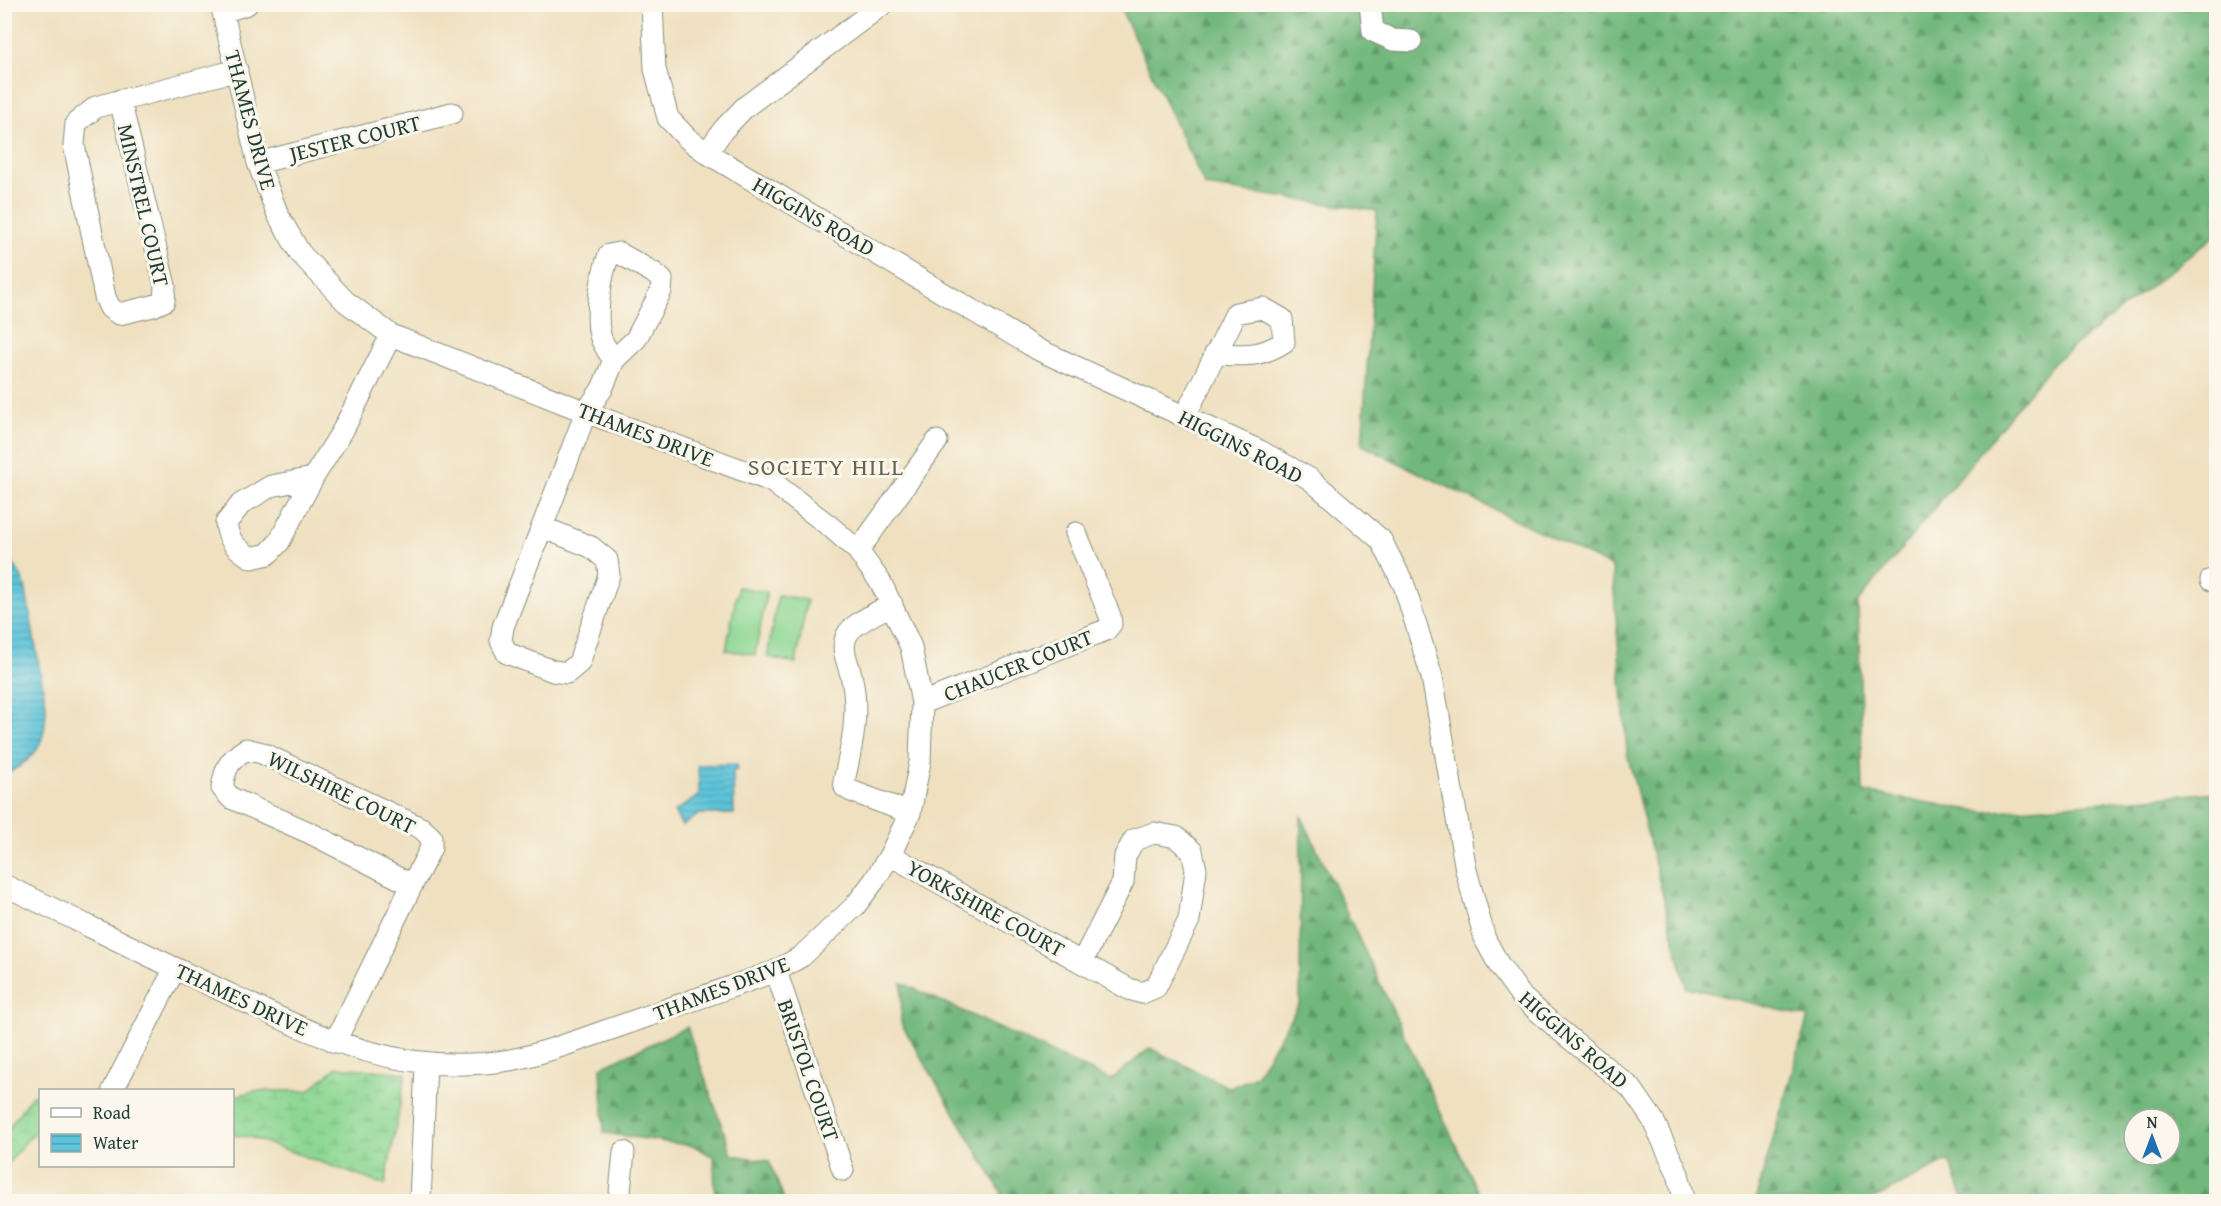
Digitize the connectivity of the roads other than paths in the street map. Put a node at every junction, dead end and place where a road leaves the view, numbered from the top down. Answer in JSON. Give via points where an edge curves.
{"nodes":[{"id":1,"x":247,"y":4,"type":"edge"},
{"id":2,"x":652,"y":4,"type":"edge"},
{"id":3,"x":883,"y":4,"type":"edge"},
{"id":4,"x":1370,"y":4,"type":"edge"},
{"id":5,"x":222,"y":8,"type":"edge"},
{"id":6,"x":1411,"y":41,"type":"dead end"},
{"id":7,"x":237,"y":70,"type":"junction"},
{"id":8,"x":120,"y":100,"type":"junction"},
{"id":9,"x":452,"y":113,"type":"dead end"},
{"id":10,"x":707,"y":153,"type":"junction"},
{"id":11,"x":258,"y":163,"type":"junction"},
{"id":12,"x":391,"y":335,"type":"junction"},
{"id":13,"x":1215,"y":354,"type":"dead end"},
{"id":14,"x":614,"y":360,"type":"junction"},
{"id":15,"x":586,"y":412,"type":"junction"},
{"id":16,"x":1185,"y":416,"type":"junction"},
{"id":17,"x":937,"y":441,"type":"dead end"},
{"id":18,"x":313,"y":478,"type":"dead end"},
{"id":19,"x":542,"y":527,"type":"junction"},
{"id":20,"x":1076,"y":533,"type":"dead end"},
{"id":21,"x":858,"y":551,"type":"junction"},
{"id":22,"x":892,"y":604,"type":"junction"},
{"id":23,"x":922,"y":703,"type":"junction"},
{"id":24,"x":910,"y":813,"type":"junction"},
{"id":25,"x":890,"y":855,"type":"junction"},
{"id":26,"x":4,"y":885,"type":"edge"},
{"id":27,"x":412,"y":885,"type":"junction"},
{"id":28,"x":1082,"y":962,"type":"junction"},
{"id":29,"x":175,"y":968,"type":"junction"},
{"id":30,"x":776,"y":971,"type":"junction"},
{"id":31,"x":335,"y":1042,"type":"junction"},
{"id":32,"x":426,"y":1064,"type":"junction"},
{"id":33,"x":114,"y":1089,"type":"edge"},
{"id":34,"x":624,"y":1152,"type":"dead end"},
{"id":35,"x":843,"y":1170,"type":"dead end"},
{"id":36,"x":420,"y":1202,"type":"edge"},
{"id":37,"x":619,"y":1202,"type":"edge"},
{"id":38,"x":1685,"y":1202,"type":"edge"}],
"edges":[{"from":1,"to":5,"type":"street"},
{"from":2,"to":10,"type":"street","name":"HIGGINS ROAD","via":[[656,69],[668,118]]},
{"from":3,"to":10,"type":"street","via":[[745,107]]},
{"from":4,"to":6,"type":"street","via":[[1373,31],[1393,40]]},
{"from":5,"to":7,"type":"street","name":"THAMES DRIVE"},
{"from":7,"to":8,"type":"street","name":"MINSTREL COURT"},
{"from":7,"to":11,"type":"street","name":"THAMES DRIVE"},
{"from":8,"to":8,"type":"street","name":"MINSTREL COURT","via":[[96,107],[76,123],[74,145],[105,297],[110,308],[119,314],[164,301],[165,286]]},
{"from":9,"to":11,"type":"street","name":"JESTER COURT"},
{"from":10,"to":16,"type":"street","name":"HIGGINS ROAD","via":[[1039,350]]},
{"from":11,"to":12,"type":"street","name":"THAMES DRIVE","via":[[278,215],[300,253],[345,301]]},
{"from":12,"to":15,"type":"street","name":"THAMES DRIVE"},
{"from":12,"to":18,"type":"street"},
{"from":13,"to":16,"type":"street"},
{"from":14,"to":14,"type":"street","via":[[636,339],[661,291],[662,280],[619,253],[609,255],[604,267],[598,318],[600,338]]},
{"from":14,"to":15,"type":"street","via":[[602,389]]},
{"from":15,"to":19,"type":"street"},
{"from":15,"to":21,"type":"street","name":"THAMES DRIVE","via":[[771,481]]},
{"from":16,"to":38,"type":"street","name":"HIGGINS ROAD","via":[[1310,479],[1381,540],[1404,585],[1432,677],[1466,870],[1485,939],[1522,997],[1631,1088],[1653,1120],[1678,1174]]},
{"from":17,"to":21,"type":"street"},
{"from":19,"to":19,"type":"street","via":[[501,641],[507,652],[567,673],[579,663],[609,575],[607,560],[591,547]]},
{"from":20,"to":23,"type":"street","name":"CHAUCER COURT","via":[[1110,616],[1111,624],[1106,630]]},
{"from":21,"to":22,"type":"street","name":"THAMES DRIVE"},
{"from":22,"to":23,"type":"street","name":"THAMES DRIVE","via":[[911,647]]},
{"from":22,"to":24,"type":"street","via":[[852,628],[844,646],[855,705],[854,738],[844,781],[851,791]]},
{"from":23,"to":24,"type":"street","name":"THAMES DRIVE","via":[[920,762]]},
{"from":24,"to":25,"type":"street","name":"THAMES DRIVE"},
{"from":25,"to":28,"type":"street","name":"YORKSHIRE COURT"},
{"from":25,"to":30,"type":"street","name":"THAMES DRIVE","via":[[855,906],[802,956]]},
{"from":26,"to":29,"type":"street","name":"THAMES DRIVE"},
{"from":27,"to":27,"type":"street","name":"WILSHIRE COURT","via":[[431,848],[431,837],[421,828],[262,753],[246,748],[233,758],[224,773],[222,788],[231,798]]},
{"from":27,"to":31,"type":"street","name":"WILSHIRE COURT"},
{"from":28,"to":28,"type":"street","name":"YORKSHIRE COURT","via":[[1123,882],[1125,856],[1134,840],[1154,832],[1176,837],[1192,851],[1196,870],[1194,892],[1189,920],[1156,987],[1142,993],[1129,989]]},
{"from":29,"to":31,"type":"street","name":"THAMES DRIVE"},
{"from":29,"to":33,"type":"street"},
{"from":30,"to":32,"type":"street","name":"THAMES DRIVE","via":[[578,1040],[511,1059]]},
{"from":30,"to":35,"type":"street","name":"BRISTOL COURT"},
{"from":31,"to":32,"type":"street","name":"THAMES DRIVE"},
{"from":32,"to":36,"type":"street"},
{"from":34,"to":37,"type":"street"}]}
